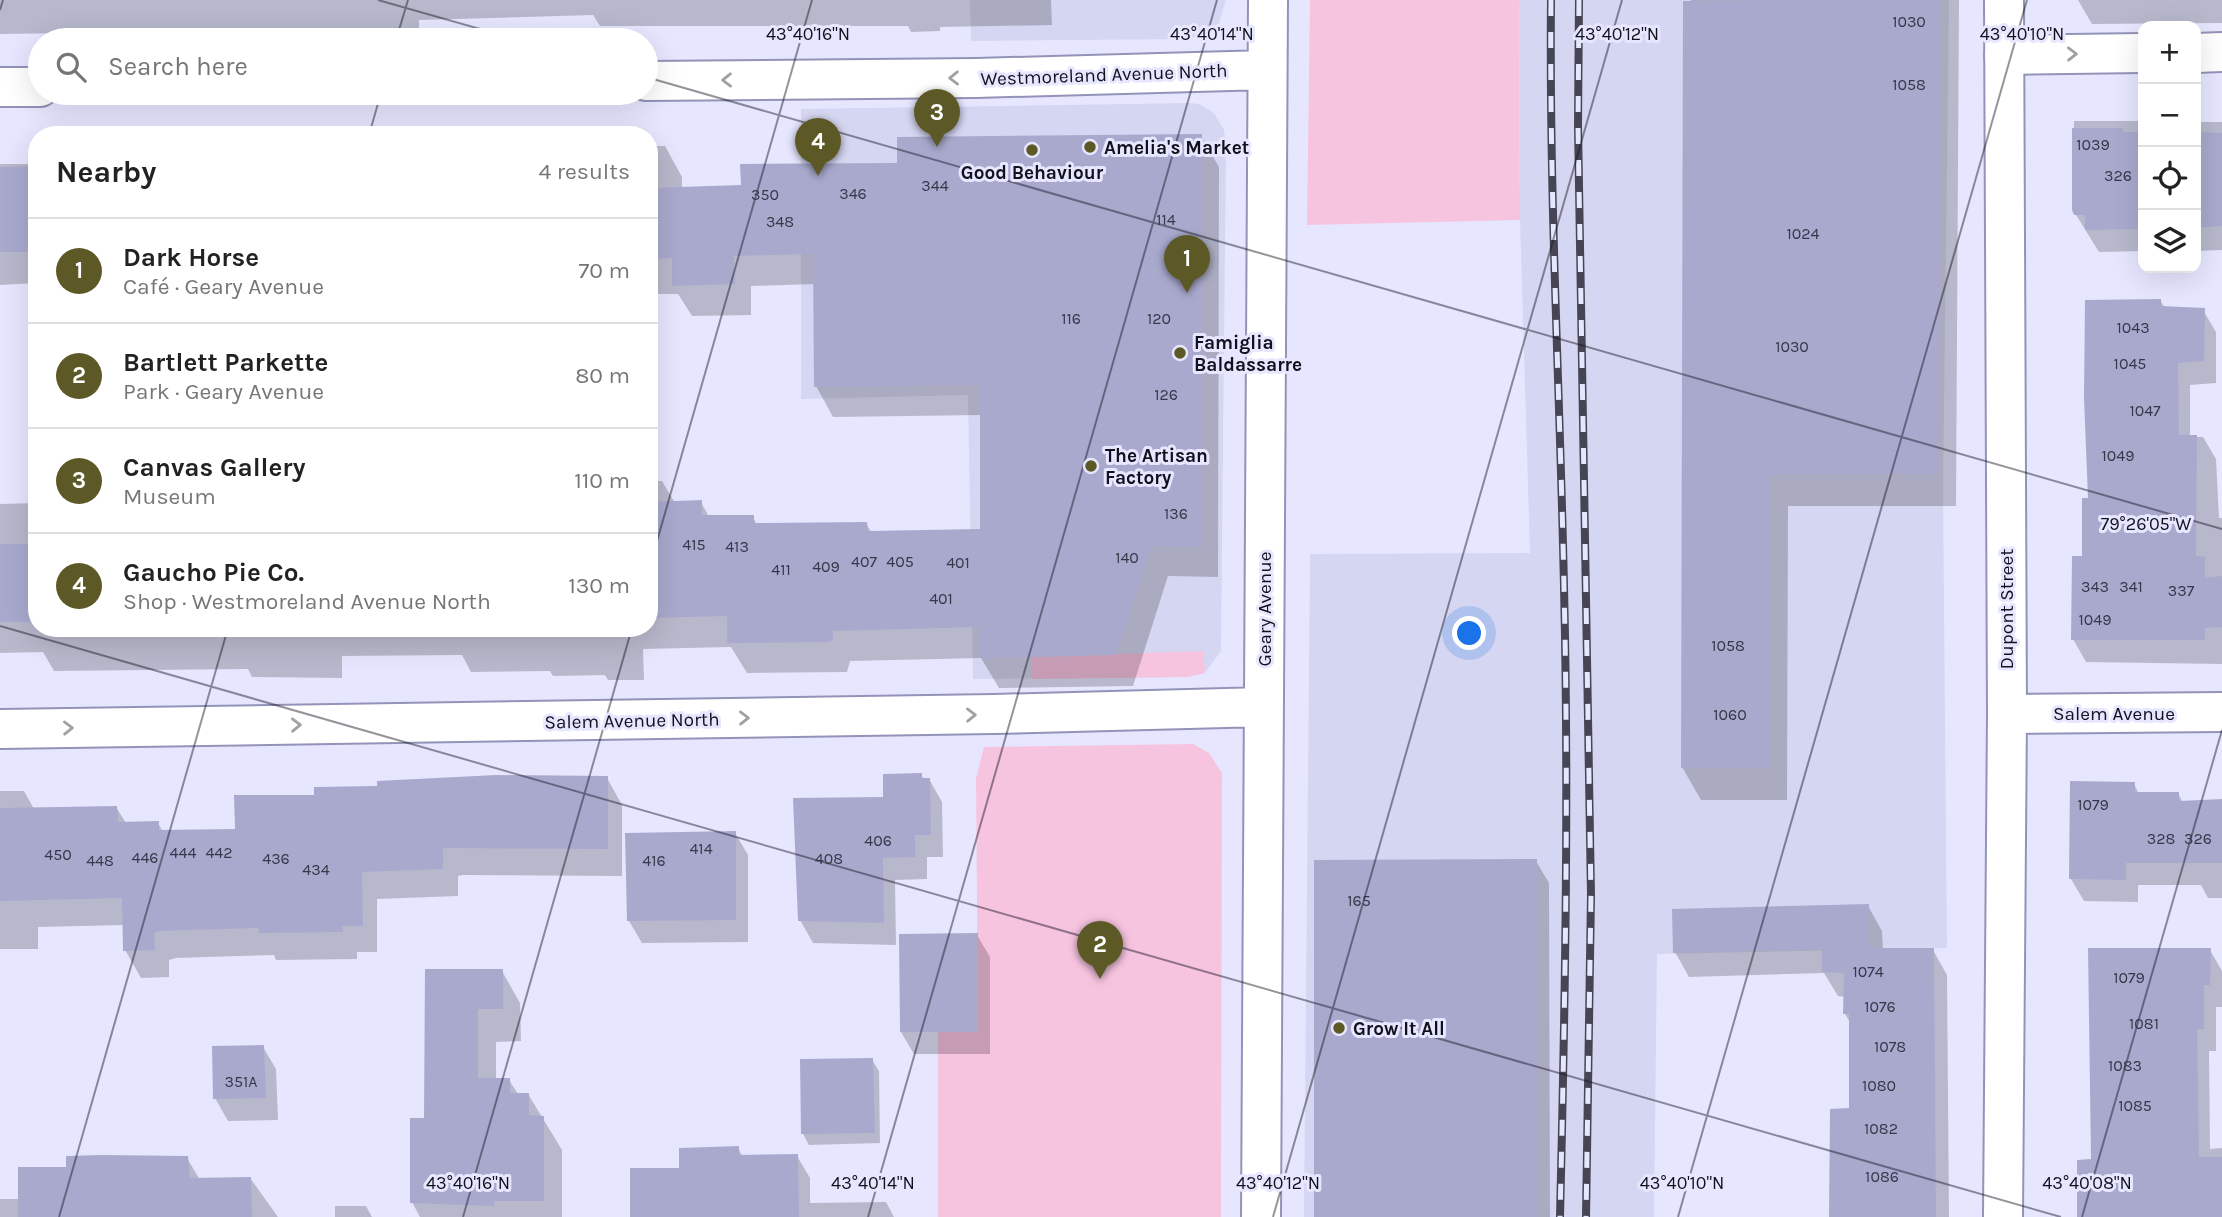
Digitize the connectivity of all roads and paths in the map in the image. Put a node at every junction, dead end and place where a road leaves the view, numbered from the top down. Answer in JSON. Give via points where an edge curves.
{"nodes":[{"id":1,"x":1268,"y":0,"type":"edge"},
{"id":2,"x":2004,"y":0,"type":"edge"},
{"id":3,"x":2201,"y":52,"type":"edge"},
{"id":4,"x":2222,"y":52,"type":"edge"},
{"id":5,"x":2138,"y":53,"type":"edge"},
{"id":6,"x":2004,"y":55,"type":"junction"},
{"id":7,"x":1268,"y":70,"type":"junction"},
{"id":8,"x":658,"y":81,"type":"edge"},
{"id":9,"x":0,"y":87,"type":"edge"},
{"id":10,"x":28,"y":87,"type":"edge"},
{"id":11,"x":1264,"y":707,"type":"junction"},
{"id":12,"x":2222,"y":712,"type":"edge"},
{"id":13,"x":2007,"y":714,"type":"junction"},
{"id":14,"x":0,"y":729,"type":"edge"},
{"id":15,"x":1261,"y":1217,"type":"edge"},
{"id":16,"x":2003,"y":1217,"type":"edge"}],
"edges":[{"from":1,"to":7,"type":"street","name":"Geary Avenue"},
{"from":2,"to":6,"type":"street","name":"Dupont Street"},
{"from":3,"to":4,"type":"street"},
{"from":6,"to":5,"type":"street","one_way":true},
{"from":6,"to":13,"type":"street","name":"Dupont Street"},
{"from":7,"to":8,"type":"street","name":"Westmoreland Avenue North","one_way":true},
{"from":7,"to":11,"type":"street","name":"Geary Avenue"},
{"from":9,"to":10,"type":"street"},
{"from":14,"to":11,"type":"street","name":"Salem Avenue North","one_way":true},
{"from":11,"to":15,"type":"street","name":"Geary Avenue"},
{"from":12,"to":13,"type":"street","name":"Salem Avenue"},
{"from":13,"to":16,"type":"street","name":"Dupont Street"}]}
